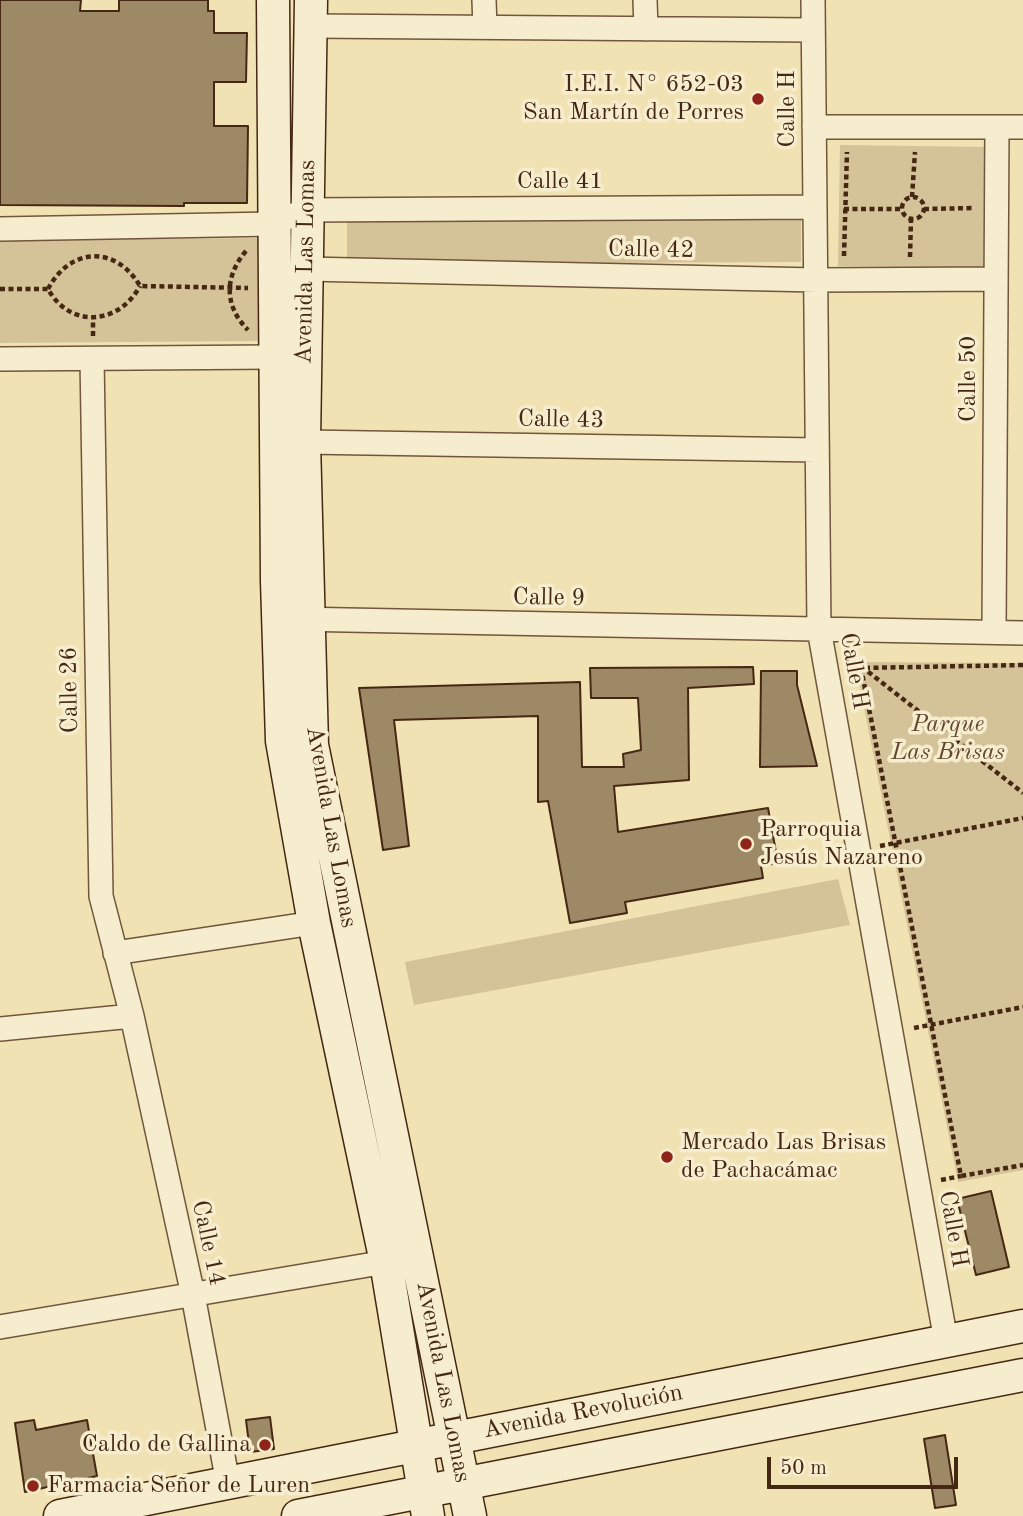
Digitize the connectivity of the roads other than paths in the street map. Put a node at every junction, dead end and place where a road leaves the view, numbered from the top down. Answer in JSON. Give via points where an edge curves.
{"nodes":[{"id":1,"x":273,"y":0,"type":"edge"},
{"id":2,"x":484,"y":0,"type":"edge"},
{"id":3,"x":645,"y":0,"type":"edge"},
{"id":4,"x":813,"y":0,"type":"edge"},
{"id":5,"x":311,"y":13,"type":"edge"},
{"id":6,"x":485,"y":27,"type":"junction"},
{"id":7,"x":646,"y":29,"type":"junction"},
{"id":8,"x":813,"y":30,"type":"junction"},
{"id":9,"x":814,"y":127,"type":"junction"},
{"id":10,"x":997,"y":127,"type":"junction"},
{"id":11,"x":1023,"y":127,"type":"edge"},
{"id":12,"x":815,"y":207,"type":"junction"},
{"id":13,"x":305,"y":210,"type":"junction"},
{"id":14,"x":273,"y":224,"type":"junction"},
{"id":15,"x":0,"y":229,"type":"edge"},
{"id":16,"x":306,"y":269,"type":"junction"},
{"id":17,"x":996,"y":279,"type":"junction"},
{"id":18,"x":816,"y":280,"type":"junction"},
{"id":19,"x":267,"y":347,"type":"junction"},
{"id":20,"x":92,"y":348,"type":"junction"},
{"id":21,"x":0,"y":359,"type":"edge"},
{"id":22,"x":304,"y":442,"type":"junction"},
{"id":23,"x":817,"y":450,"type":"junction"},
{"id":24,"x":293,"y":619,"type":"junction"},
{"id":25,"x":819,"y":629,"type":"junction"},
{"id":26,"x":994,"y":632,"type":"junction"},
{"id":27,"x":1023,"y":633,"type":"edge"},
{"id":28,"x":314,"y":923,"type":"junction"},
{"id":29,"x":115,"y":953,"type":"junction"},
{"id":30,"x":132,"y":1016,"type":"junction"},
{"id":31,"x":0,"y":1029,"type":"edge"},
{"id":32,"x":386,"y":1262,"type":"junction"},
{"id":33,"x":193,"y":1294,"type":"junction"},
{"id":34,"x":1023,"y":1326,"type":"edge"},
{"id":35,"x":0,"y":1327,"type":"edge"},
{"id":36,"x":946,"y":1341,"type":"junction"},
{"id":37,"x":1023,"y":1375,"type":"edge"},
{"id":38,"x":455,"y":1437,"type":"junction"},
{"id":39,"x":417,"y":1447,"type":"junction"},
{"id":40,"x":228,"y":1483,"type":"junction"},
{"id":41,"x":464,"y":1485,"type":"junction"},
{"id":42,"x":426,"y":1504,"type":"edge"},
{"id":43,"x":60,"y":1516,"type":"edge"},
{"id":44,"x":298,"y":1516,"type":"edge"},
{"id":45,"x":470,"y":1516,"type":"edge"}],
"edges":[{"from":1,"to":14,"type":"street","name":"Avenida Las Lomas"},
{"from":2,"to":6,"type":"street"},
{"from":3,"to":7,"type":"street"},
{"from":4,"to":8,"type":"street","name":"Calle H"},
{"from":5,"to":6,"type":"street"},
{"from":5,"to":13,"type":"street","name":"Avenida Las Lomas"},
{"from":6,"to":7,"type":"street"},
{"from":7,"to":8,"type":"street"},
{"from":8,"to":9,"type":"street","name":"Calle H"},
{"from":9,"to":10,"type":"street"},
{"from":9,"to":12,"type":"street","name":"Calle H"},
{"from":10,"to":11,"type":"street"},
{"from":10,"to":17,"type":"street","name":"Calle 50"},
{"from":12,"to":13,"type":"street","name":"Calle 41"},
{"from":12,"to":18,"type":"street","name":"Calle H"},
{"from":13,"to":14,"type":"street"},
{"from":13,"to":16,"type":"street","name":"Avenida Las Lomas"},
{"from":14,"to":15,"type":"street"},
{"from":14,"to":19,"type":"street","name":"Avenida Las Lomas","via":[[274,288]]},
{"from":16,"to":18,"type":"street","name":"Calle 42"},
{"from":16,"to":22,"type":"street","name":"Avenida Las Lomas"},
{"from":17,"to":18,"type":"street","name":"Calle 42"},
{"from":17,"to":26,"type":"street","name":"Calle 50"},
{"from":18,"to":23,"type":"street","name":"Calle H"},
{"from":19,"to":20,"type":"street"},
{"from":19,"to":24,"type":"street","name":"Avenida Las Lomas"},
{"from":20,"to":21,"type":"street"},
{"from":20,"to":29,"type":"street","name":"Calle 26","via":[[101,896]]},
{"from":22,"to":23,"type":"street","name":"Calle 43"},
{"from":22,"to":24,"type":"street","name":"Avenida Las Lomas"},
{"from":23,"to":25,"type":"street","name":"Calle H"},
{"from":24,"to":25,"type":"street","name":"Calle 9"},
{"from":24,"to":28,"type":"street","name":"Avenida Las Lomas","via":[[282,741]]},
{"from":24,"to":38,"type":"street","name":"Avenida Las Lomas","via":[[312,745]]},
{"from":25,"to":26,"type":"street","name":"Calle 9"},
{"from":25,"to":36,"type":"street","name":"Calle H"},
{"from":26,"to":27,"type":"street","name":"Calle 9"},
{"from":28,"to":29,"type":"street"},
{"from":28,"to":32,"type":"street","name":"Avenida Las Lomas"},
{"from":29,"to":30,"type":"street","name":"Calle 26"},
{"from":30,"to":31,"type":"street"},
{"from":30,"to":33,"type":"street","name":"Calle 14"},
{"from":32,"to":33,"type":"street"},
{"from":32,"to":39,"type":"street","name":"Avenida Las Lomas"},
{"from":33,"to":35,"type":"street"},
{"from":33,"to":40,"type":"street","name":"Calle 14"},
{"from":34,"to":36,"type":"street","name":"Avenida Revolución"},
{"from":36,"to":38,"type":"street","name":"Avenida Revolución"},
{"from":37,"to":41,"type":"street","name":"Avenida Revolución"},
{"from":38,"to":39,"type":"street","name":"Avenida Revolución"},
{"from":38,"to":41,"type":"street","name":"Avenida Las Lomas"},
{"from":39,"to":40,"type":"street","name":"Avenida Revolución"},
{"from":39,"to":42,"type":"street","name":"Avenida Las Lomas"},
{"from":40,"to":43,"type":"street","name":"Avenida Revolución"},
{"from":41,"to":42,"type":"street","name":"Avenida Revolución"},
{"from":41,"to":45,"type":"street","name":"Avenida Las Lomas"},
{"from":42,"to":44,"type":"street","name":"Avenida Revolución"}]}
